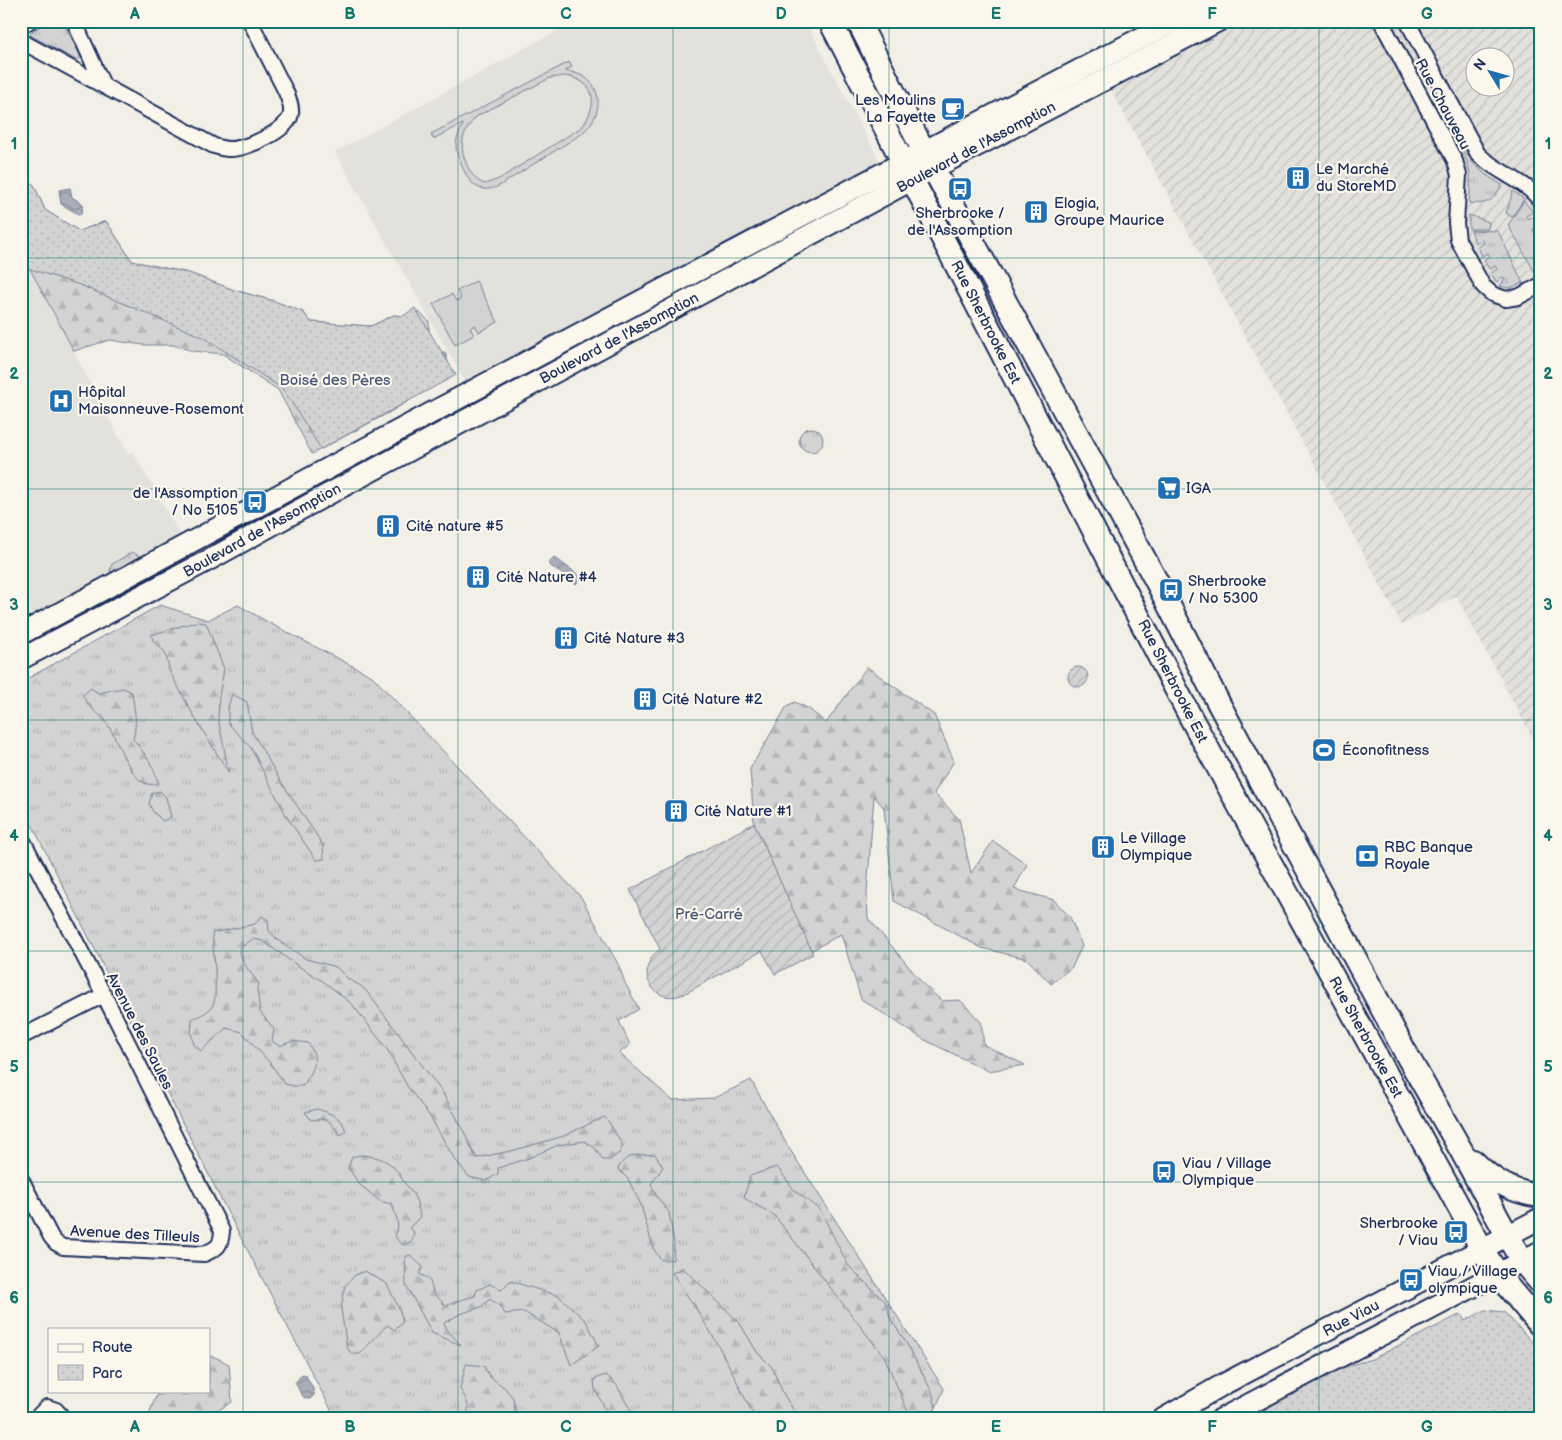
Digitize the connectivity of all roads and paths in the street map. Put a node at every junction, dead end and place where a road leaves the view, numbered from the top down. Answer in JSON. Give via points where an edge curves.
{"nodes":[{"id":1,"x":30,"y":21,"type":"edge"},
{"id":2,"x":74,"y":21,"type":"edge"},
{"id":3,"x":250,"y":21,"type":"edge"},
{"id":4,"x":830,"y":21,"type":"edge"},
{"id":5,"x":858,"y":21,"type":"edge"},
{"id":6,"x":1174,"y":21,"type":"edge"},
{"id":7,"x":1218,"y":21,"type":"edge"},
{"id":8,"x":1381,"y":21,"type":"edge"},
{"id":9,"x":1407,"y":21,"type":"edge"},
{"id":10,"x":21,"y":26,"type":"edge"},
{"id":11,"x":21,"y":41,"type":"edge"},
{"id":12,"x":103,"y":85,"type":"junction"},
{"id":13,"x":998,"y":112,"type":"junction"},
{"id":14,"x":1007,"y":130,"type":"junction"},
{"id":15,"x":929,"y":159,"type":"junction"},
{"id":16,"x":908,"y":171,"type":"junction"},
{"id":17,"x":1541,"y":202,"type":"edge"},
{"id":18,"x":1541,"y":285,"type":"edge"},
{"id":19,"x":21,"y":634,"type":"edge"},
{"id":20,"x":21,"y":659,"type":"edge"},
{"id":21,"x":23,"y":846,"type":"edge"},
{"id":22,"x":1332,"y":915,"type":"junction"},
{"id":23,"x":1306,"y":929,"type":"junction"},
{"id":24,"x":104,"y":995,"type":"junction"},
{"id":25,"x":21,"y":1038,"type":"edge"},
{"id":26,"x":1461,"y":1150,"type":"junction"},
{"id":27,"x":21,"y":1179,"type":"edge"},
{"id":28,"x":1541,"y":1196,"type":"edge"},
{"id":29,"x":1541,"y":1218,"type":"edge"},
{"id":30,"x":1507,"y":1235,"type":"junction"},
{"id":31,"x":221,"y":1242,"type":"joint"},
{"id":32,"x":1482,"y":1250,"type":"junction"},
{"id":33,"x":1531,"y":1256,"type":"edge"},
{"id":34,"x":1498,"y":1275,"type":"junction"},
{"id":35,"x":1541,"y":1283,"type":"edge"},
{"id":36,"x":1541,"y":1326,"type":"edge"},
{"id":37,"x":35,"y":1419,"type":"edge"},
{"id":38,"x":64,"y":1419,"type":"edge"},
{"id":39,"x":1163,"y":1419,"type":"edge"},
{"id":40,"x":1221,"y":1419,"type":"edge"}],
"edges":[{"from":1,"to":10,"type":"street"},
{"from":2,"to":12,"type":"street"},
{"from":3,"to":12,"type":"street","via":[[290,101],[288,122],[263,139],[230,150],[214,146]]},
{"from":4,"to":16,"type":"main road","name":"Rue Sherbrooke Est"},
{"from":5,"to":15,"type":"main road","name":"Rue Sherbrooke Est"},
{"from":6,"to":13,"type":"street","name":"Boulevard de l'Assomption"},
{"from":7,"to":14,"type":"street","name":"Boulevard de l'Assomption"},
{"from":8,"to":18,"type":"street","name":"Rue Chauveau","via":[[1455,161],[1459,175],[1458,240],[1479,280],[1488,291],[1506,299],[1518,297]]},
{"from":9,"to":17,"type":"street","name":"Rue Chauveau","via":[[1478,154],[1531,191]]},
{"from":11,"to":12,"type":"street"},
{"from":13,"to":14,"type":"street"},
{"from":13,"to":15,"type":"street","name":"Boulevard de l'Assomption"},
{"from":14,"to":15,"type":"street","name":"Boulevard de l'Assomption"},
{"from":15,"to":16,"type":"street","name":"Boulevard de l'Assomption"},
{"from":15,"to":22,"type":"main road","name":"Rue Sherbrooke Est"},
{"from":16,"to":19,"type":"street","name":"Boulevard de l'Assomption","via":[[595,325]]},
{"from":16,"to":20,"type":"street","name":"Boulevard de l'Assomption","via":[[207,561]]},
{"from":16,"to":23,"type":"main road","name":"Rue Sherbrooke Est","via":[[1196,726]]},
{"from":21,"to":24,"type":"street","name":"Avenue des Saules"},
{"from":22,"to":23,"type":"main road"},
{"from":22,"to":26,"type":"main road","name":"Rue Sherbrooke Est"},
{"from":23,"to":32,"type":"main road","name":"Rue Sherbrooke Est"},
{"from":24,"to":25,"type":"street"},
{"from":24,"to":31,"type":"street","name":"Avenue des Saules","via":[[222,1230]]},
{"from":26,"to":28,"type":"main road","via":[[1486,1174],[1506,1187]]},
{"from":26,"to":30,"type":"main road","name":"Rue Sherbrooke Est"},
{"from":27,"to":31,"type":"street","name":"Avenue des Tilleuls","via":[[51,1237],[63,1247],[204,1254]]},
{"from":29,"to":30,"type":"street","name":"Rue Viau"},
{"from":30,"to":32,"type":"street","name":"Rue Viau"},
{"from":30,"to":33,"type":"main road","name":"Rue Sherbrooke Est"},
{"from":32,"to":34,"type":"main road","name":"Rue Sherbrooke Est"},
{"from":32,"to":39,"type":"street","name":"Rue Viau"},
{"from":33,"to":34,"type":"street","name":"Rue Viau"},
{"from":33,"to":35,"type":"main road","name":"Rue Sherbrooke Est"},
{"from":34,"to":36,"type":"main road","name":"Rue Sherbrooke Est"},
{"from":34,"to":40,"type":"street","name":"Rue Viau"},
{"from":37,"to":38,"type":"street","via":[[48,1407]]}]}
